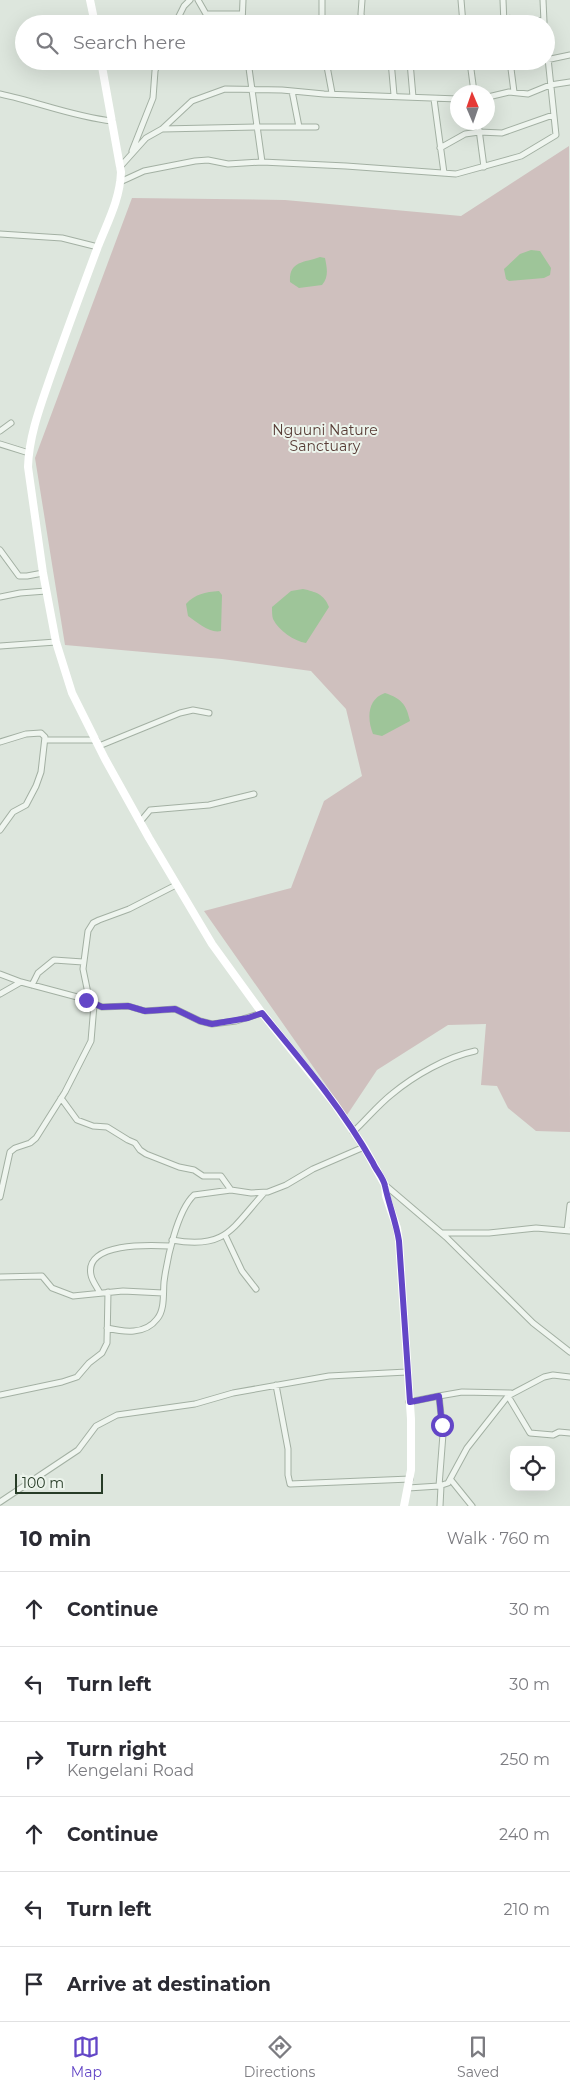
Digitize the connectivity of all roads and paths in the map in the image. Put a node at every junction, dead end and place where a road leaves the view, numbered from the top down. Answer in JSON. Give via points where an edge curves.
{"nodes":[{"id":1,"x":90,"y":0,"type":"edge"},
{"id":2,"x":190,"y":0,"type":"edge"},
{"id":3,"x":198,"y":0,"type":"edge"},
{"id":4,"x":242,"y":0,"type":"edge"},
{"id":5,"x":322,"y":0,"type":"edge"},
{"id":6,"x":362,"y":0,"type":"edge"},
{"id":7,"x":461,"y":0,"type":"edge"},
{"id":8,"x":502,"y":0,"type":"edge"},
{"id":9,"x":543,"y":0,"type":"edge"},
{"id":10,"x":241,"y":14,"type":"joint"},
{"id":11,"x":93,"y":15,"type":"edge"},
{"id":12,"x":180,"y":15,"type":"edge"},
{"id":13,"x":322,"y":15,"type":"edge"},
{"id":14,"x":361,"y":15,"type":"edge"},
{"id":15,"x":462,"y":15,"type":"edge"},
{"id":16,"x":503,"y":15,"type":"edge"},
{"id":17,"x":544,"y":15,"type":"edge"},
{"id":18,"x":570,"y":55,"type":"edge"},
{"id":19,"x":555,"y":58,"type":"edge"},
{"id":20,"x":103,"y":70,"type":"edge"},
{"id":21,"x":156,"y":70,"type":"edge"},
{"id":22,"x":249,"y":70,"type":"edge"},
{"id":23,"x":328,"y":70,"type":"edge"},
{"id":24,"x":391,"y":70,"type":"edge"},
{"id":25,"x":411,"y":70,"type":"edge"},
{"id":26,"x":471,"y":70,"type":"edge"},
{"id":27,"x":511,"y":70,"type":"edge"},
{"id":28,"x":548,"y":70,"type":"edge"},
{"id":29,"x":570,"y":82,"type":"edge"},
{"id":30,"x":473,"y":85,"type":"edge"},
{"id":31,"x":550,"y":86,"type":"junction"},
{"id":32,"x":252,"y":89,"type":"junction"},
{"id":33,"x":292,"y":91,"type":"junction"},
{"id":34,"x":514,"y":92,"type":"junction"},
{"id":35,"x":0,"y":94,"type":"edge"},
{"id":36,"x":332,"y":94,"type":"junction"},
{"id":37,"x":394,"y":95,"type":"junction"},
{"id":38,"x":495,"y":96,"type":"edge"},
{"id":39,"x":413,"y":97,"type":"junction"},
{"id":40,"x":434,"y":99,"type":"junction"},
{"id":41,"x":450,"y":99,"type":"edge"},
{"id":42,"x":553,"y":115,"type":"junction"},
{"id":43,"x":112,"y":121,"type":"junction"},
{"id":44,"x":258,"y":127,"type":"junction"},
{"id":45,"x":299,"y":127,"type":"junction"},
{"id":46,"x":316,"y":128,"type":"dead end"},
{"id":47,"x":162,"y":129,"type":"junction"},
{"id":48,"x":479,"y":132,"type":"junction"},
{"id":49,"x":440,"y":148,"type":"junction"},
{"id":50,"x":130,"y":154,"type":"junction"},
{"id":51,"x":262,"y":162,"type":"junction"},
{"id":52,"x":120,"y":168,"type":"junction"},
{"id":53,"x":484,"y":168,"type":"junction"},
{"id":54,"x":444,"y":173,"type":"junction"},
{"id":55,"x":120,"y":182,"type":"junction"},
{"id":56,"x":0,"y":234,"type":"edge"},
{"id":57,"x":98,"y":247,"type":"junction"},
{"id":58,"x":11,"y":424,"type":"dead end"},
{"id":59,"x":0,"y":431,"type":"edge"},
{"id":60,"x":0,"y":444,"type":"edge"},
{"id":61,"x":28,"y":453,"type":"junction"},
{"id":62,"x":0,"y":550,"type":"edge"},
{"id":63,"x":43,"y":573,"type":"junction"},
{"id":64,"x":46,"y":591,"type":"junction"},
{"id":65,"x":0,"y":597,"type":"edge"},
{"id":66,"x":56,"y":642,"type":"junction"},
{"id":67,"x":0,"y":646,"type":"edge"},
{"id":68,"x":209,"y":713,"type":"dead end"},
{"id":69,"x":45,"y":740,"type":"junction"},
{"id":70,"x":0,"y":742,"type":"edge"},
{"id":71,"x":98,"y":743,"type":"junction"},
{"id":72,"x":254,"y":794,"type":"dead end"},
{"id":73,"x":140,"y":822,"type":"junction"},
{"id":74,"x":0,"y":830,"type":"edge"},
{"id":75,"x":176,"y":885,"type":"junction"},
{"id":76,"x":83,"y":962,"type":"junction"},
{"id":77,"x":0,"y":974,"type":"edge"},
{"id":78,"x":21,"y":982,"type":"junction"},
{"id":79,"x":32,"y":985,"type":"junction"},
{"id":80,"x":0,"y":994,"type":"edge"},
{"id":81,"x":92,"y":1004,"type":"junction"},
{"id":82,"x":262,"y":1013,"type":"junction"},
{"id":83,"x":475,"y":1051,"type":"dead end"},
{"id":84,"x":61,"y":1098,"type":"junction"},
{"id":85,"x":353,"y":1132,"type":"junction"},
{"id":86,"x":364,"y":1147,"type":"junction"},
{"id":87,"x":385,"y":1185,"type":"junction"},
{"id":88,"x":231,"y":1190,"type":"junction"},
{"id":89,"x":265,"y":1192,"type":"junction"},
{"id":90,"x":0,"y":1197,"type":"edge"},
{"id":91,"x":570,"y":1205,"type":"edge"},
{"id":92,"x":569,"y":1231,"type":"edge"},
{"id":93,"x":442,"y":1233,"type":"junction"},
{"id":94,"x":225,"y":1235,"type":"junction"},
{"id":95,"x":172,"y":1240,"type":"junction"},
{"id":96,"x":170,"y":1246,"type":"junction"},
{"id":97,"x":0,"y":1277,"type":"edge"},
{"id":98,"x":256,"y":1288,"type":"dead end"},
{"id":99,"x":108,"y":1292,"type":"junction"},
{"id":100,"x":100,"y":1293,"type":"junction"},
{"id":101,"x":163,"y":1293,"type":"junction"},
{"id":102,"x":107,"y":1328,"type":"junction"},
{"id":103,"x":570,"y":1352,"type":"edge"},
{"id":104,"x":407,"y":1372,"type":"junction"},
{"id":105,"x":570,"y":1376,"type":"edge"},
{"id":106,"x":276,"y":1385,"type":"junction"},
{"id":107,"x":510,"y":1394,"type":"junction"},
{"id":108,"x":0,"y":1395,"type":"edge"},
{"id":109,"x":439,"y":1396,"type":"junction"},
{"id":110,"x":410,"y":1402,"type":"junction"},
{"id":111,"x":570,"y":1433,"type":"edge"},
{"id":112,"x":410,"y":1479,"type":"junction"},
{"id":113,"x":451,"y":1480,"type":"junction"},
{"id":114,"x":440,"y":1486,"type":"junction"},
{"id":115,"x":408,"y":1488,"type":"junction"},
{"id":116,"x":0,"y":1502,"type":"edge"},
{"id":117,"x":404,"y":1506,"type":"edge"},
{"id":118,"x":440,"y":1506,"type":"edge"},
{"id":119,"x":472,"y":1506,"type":"edge"}],
"edges":[{"from":1,"to":11,"type":"main road"},
{"from":2,"to":12,"type":"street"},
{"from":3,"to":10,"type":"street","via":[[206,14]]},
{"from":4,"to":10,"type":"street"},
{"from":5,"to":13,"type":"street"},
{"from":6,"to":14,"type":"street"},
{"from":7,"to":15,"type":"street"},
{"from":8,"to":16,"type":"street"},
{"from":9,"to":17,"type":"street"},
{"from":18,"to":19,"type":"street"},
{"from":20,"to":43,"type":"main road"},
{"from":21,"to":50,"type":"street","via":[[153,98]]},
{"from":22,"to":32,"type":"street"},
{"from":23,"to":36,"type":"street"},
{"from":24,"to":37,"type":"street"},
{"from":25,"to":39,"type":"street"},
{"from":26,"to":30,"type":"street"},
{"from":27,"to":34,"type":"street"},
{"from":28,"to":31,"type":"street"},
{"from":29,"to":31,"type":"street"},
{"from":31,"to":34,"type":"street","via":[[528,94]]},
{"from":31,"to":42,"type":"street"},
{"from":32,"to":33,"type":"street"},
{"from":32,"to":44,"type":"street"},
{"from":32,"to":47,"type":"street","via":[[220,90],[192,101]]},
{"from":33,"to":36,"type":"street"},
{"from":33,"to":45,"type":"street"},
{"from":34,"to":38,"type":"street"},
{"from":35,"to":43,"type":"street","via":[[88,118]]},
{"from":36,"to":37,"type":"street"},
{"from":37,"to":39,"type":"street"},
{"from":39,"to":40,"type":"street"},
{"from":40,"to":41,"type":"street"},
{"from":40,"to":49,"type":"street"},
{"from":42,"to":48,"type":"street","via":[[502,132]]},
{"from":42,"to":53,"type":"street","via":[[555,136],[521,156]]},
{"from":43,"to":52,"type":"main road"},
{"from":44,"to":45,"type":"street"},
{"from":44,"to":47,"type":"street"},
{"from":44,"to":51,"type":"street"},
{"from":45,"to":46,"type":"street"},
{"from":47,"to":50,"type":"street","via":[[146,138]]},
{"from":48,"to":49,"type":"street","via":[[461,136]]},
{"from":48,"to":53,"type":"street"},
{"from":49,"to":54,"type":"street"},
{"from":50,"to":52,"type":"street"},
{"from":51,"to":54,"type":"street"},
{"from":51,"to":55,"type":"street","via":[[182,162],[144,171]]},
{"from":52,"to":55,"type":"main road"},
{"from":53,"to":54,"type":"street"},
{"from":55,"to":57,"type":"main road","via":[[117,202]]},
{"from":56,"to":57,"type":"street","via":[[62,238]]},
{"from":57,"to":61,"type":"main road","via":[[44,396]]},
{"from":58,"to":59,"type":"street"},
{"from":60,"to":61,"type":"street"},
{"from":61,"to":63,"type":"main road"},
{"from":62,"to":63,"type":"street","via":[[18,576]]},
{"from":63,"to":64,"type":"main road"},
{"from":64,"to":65,"type":"street"},
{"from":64,"to":66,"type":"main road"},
{"from":66,"to":67,"type":"street"},
{"from":66,"to":71,"type":"main road","via":[[68,685]]},
{"from":68,"to":71,"type":"street","via":[[193,710],[180,713]]},
{"from":69,"to":70,"type":"street","via":[[44,735],[38,733]]},
{"from":69,"to":71,"type":"street"},
{"from":69,"to":74,"type":"street","via":[[41,772],[26,806],[13,812]]},
{"from":71,"to":73,"type":"main road"},
{"from":72,"to":73,"type":"street","via":[[209,805],[150,810]]},
{"from":73,"to":75,"type":"main road"},
{"from":75,"to":76,"type":"street","via":[[93,923],[88,931]]},
{"from":75,"to":82,"type":"main road","via":[[212,944]]},
{"from":76,"to":79,"type":"street","via":[[54,960],[38,973]]},
{"from":76,"to":81,"type":"street"},
{"from":77,"to":78,"type":"street"},
{"from":78,"to":79,"type":"street"},
{"from":78,"to":80,"type":"street"},
{"from":79,"to":81,"type":"street"},
{"from":81,"to":82,"type":"street","via":[[109,1008],[128,1006],[145,1011],[175,1009],[212,1024],[242,1020]]},
{"from":81,"to":84,"type":"street","via":[[91,1041]]},
{"from":82,"to":85,"type":"main road","via":[[334,1103]]},
{"from":83,"to":85,"type":"street","via":[[446,1059],[402,1087]]},
{"from":84,"to":88,"type":"street","via":[[77,1120],[107,1127],[135,1143],[143,1152],[179,1167],[203,1176],[221,1176]]},
{"from":84,"to":90,"type":"street","via":[[36,1138],[10,1152]]},
{"from":85,"to":86,"type":"main road"},
{"from":86,"to":87,"type":"main road"},
{"from":86,"to":89,"type":"street","via":[[278,1189]]},
{"from":87,"to":93,"type":"street"},
{"from":87,"to":104,"type":"main road","via":[[399,1241]]},
{"from":88,"to":89,"type":"street"},
{"from":88,"to":95,"type":"street","via":[[200,1193],[192,1197]]},
{"from":89,"to":94,"type":"street"},
{"from":91,"to":92,"type":"street"},
{"from":92,"to":93,"type":"street","via":[[536,1228]]},
{"from":93,"to":103,"type":"street","via":[[533,1323]]},
{"from":94,"to":95,"type":"street","via":[[199,1242]]},
{"from":94,"to":98,"type":"street","via":[[242,1270]]},
{"from":95,"to":96,"type":"street"},
{"from":96,"to":100,"type":"street","via":[[139,1246],[99,1254],[93,1261],[91,1275]]},
{"from":96,"to":101,"type":"street"},
{"from":97,"to":100,"type":"street","via":[[40,1276],[52,1288],[73,1296]]},
{"from":99,"to":100,"type":"street"},
{"from":99,"to":101,"type":"street"},
{"from":99,"to":102,"type":"street"},
{"from":101,"to":102,"type":"street","via":[[161,1312],[150,1326],[137,1331]]},
{"from":102,"to":108,"type":"street","via":[[105,1349],[78,1377]]},
{"from":104,"to":106,"type":"street","via":[[336,1374]]},
{"from":104,"to":110,"type":"main road"},
{"from":105,"to":107,"type":"street","via":[[544,1377]]},
{"from":106,"to":112,"type":"street","via":[[288,1451],[290,1484]]},
{"from":106,"to":116,"type":"street","via":[[233,1392],[195,1404],[117,1415],[96,1426],[78,1450]]},
{"from":107,"to":109,"type":"street","via":[[462,1392]]},
{"from":107,"to":111,"type":"street","via":[[530,1432]]},
{"from":107,"to":113,"type":"street","via":[[467,1448]]},
{"from":109,"to":110,"type":"street"},
{"from":109,"to":114,"type":"street","via":[[443,1434]]},
{"from":110,"to":112,"type":"main road"},
{"from":112,"to":115,"type":"main road"},
{"from":113,"to":114,"type":"street"},
{"from":113,"to":119,"type":"street"},
{"from":114,"to":115,"type":"street"},
{"from":114,"to":118,"type":"street"},
{"from":115,"to":117,"type":"main road"}]}
